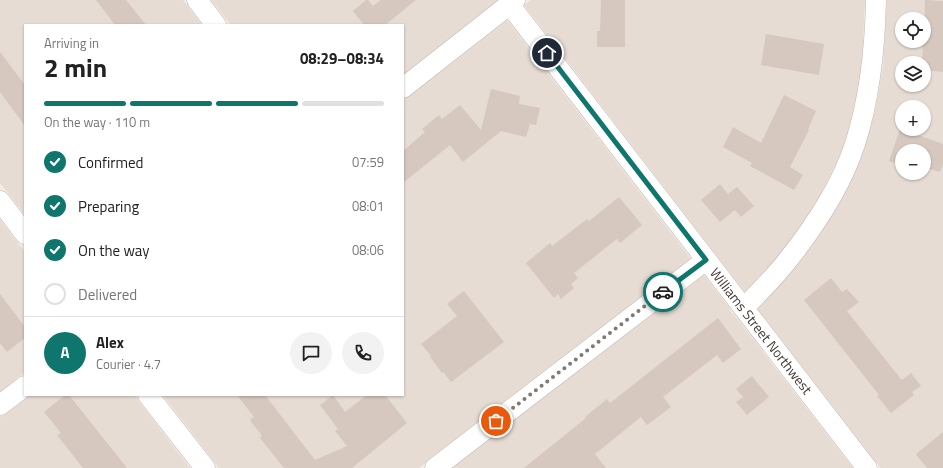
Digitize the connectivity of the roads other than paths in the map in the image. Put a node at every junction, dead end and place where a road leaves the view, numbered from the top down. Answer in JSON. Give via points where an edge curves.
{"nodes":[{"id":1,"x":197,"y":0,"type":"edge"},
{"id":2,"x":876,"y":0,"type":"edge"},
{"id":3,"x":512,"y":2,"type":"edge"},
{"id":4,"x":215,"y":24,"type":"edge"},
{"id":5,"x":404,"y":87,"type":"edge"},
{"id":6,"x":0,"y":201,"type":"edge"},
{"id":7,"x":24,"y":233,"type":"edge"},
{"id":8,"x":706,"y":260,"type":"junction"},
{"id":9,"x":744,"y":308,"type":"junction"},
{"id":10,"x":24,"y":387,"type":"edge"},
{"id":11,"x":149,"y":396,"type":"edge"},
{"id":12,"x":0,"y":405,"type":"edge"},
{"id":13,"x":205,"y":468,"type":"edge"},
{"id":14,"x":435,"y":468,"type":"edge"},
{"id":15,"x":867,"y":468,"type":"edge"}],
"edges":[{"from":1,"to":4,"type":"street"},
{"from":2,"to":9,"type":"street","via":[[872,66],[866,106],[845,169],[829,201],[786,263]]},
{"from":3,"to":5,"type":"street"},
{"from":3,"to":8,"type":"street","name":"Williams Street Northwest"},
{"from":6,"to":7,"type":"street"},
{"from":8,"to":9,"type":"street","name":"Williams Street Northwest"},
{"from":8,"to":14,"type":"street"},
{"from":9,"to":15,"type":"street","name":"Williams Street Northwest"},
{"from":10,"to":12,"type":"street"},
{"from":11,"to":13,"type":"street"}]}
